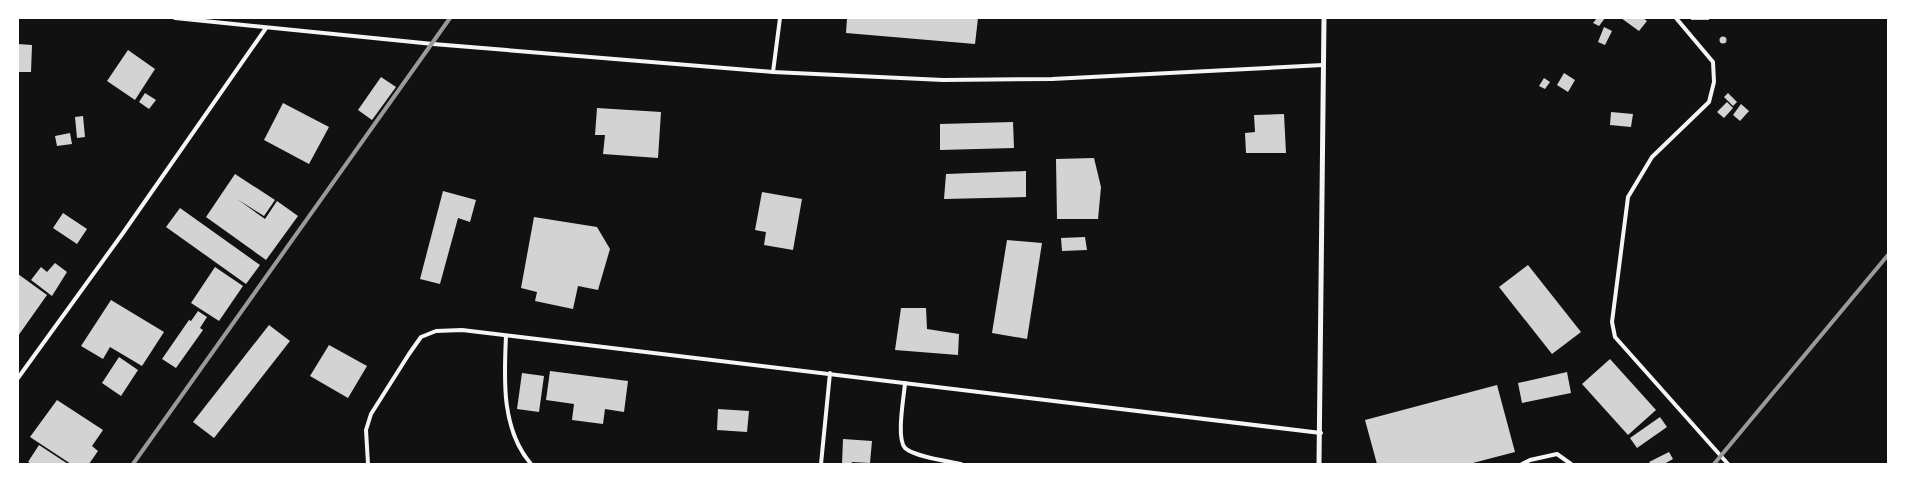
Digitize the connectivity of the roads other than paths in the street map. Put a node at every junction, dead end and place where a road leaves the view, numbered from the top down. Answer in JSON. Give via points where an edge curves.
{"nodes":[{"id":1,"x":174,"y":18,"type":"edge"},
{"id":2,"x":780,"y":18,"type":"edge"},
{"id":3,"x":1324,"y":18,"type":"edge"},
{"id":4,"x":1676,"y":18,"type":"edge"},
{"id":5,"x":266,"y":28,"type":"junction"},
{"id":6,"x":1323,"y":65,"type":"junction"},
{"id":7,"x":773,"y":72,"type":"junction"},
{"id":8,"x":506,"y":336,"type":"junction"},
{"id":9,"x":830,"y":373,"type":"junction"},
{"id":10,"x":18,"y":378,"type":"edge"},
{"id":11,"x":905,"y":383,"type":"junction"},
{"id":12,"x":1321,"y":433,"type":"junction"},
{"id":13,"x":368,"y":464,"type":"edge"},
{"id":14,"x":531,"y":464,"type":"edge"},
{"id":15,"x":821,"y":464,"type":"edge"},
{"id":16,"x":960,"y":464,"type":"edge"},
{"id":17,"x":1319,"y":464,"type":"edge"},
{"id":18,"x":1522,"y":464,"type":"edge"},
{"id":19,"x":1571,"y":464,"type":"edge"},
{"id":20,"x":1728,"y":464,"type":"edge"}],
"edges":[{"from":1,"to":5,"type":"lane"},
{"from":2,"to":7,"type":"lane"},
{"from":3,"to":6,"type":"street"},
{"from":4,"to":20,"type":"lane","via":[[1714,62],[1714,82],[1709,102],[1652,157],[1628,197],[1612,322],[1614,336]]},
{"from":5,"to":7,"type":"lane"},
{"from":5,"to":10,"type":"lane"},
{"from":6,"to":7,"type":"lane","via":[[1052,79],[963,80]]},
{"from":6,"to":12,"type":"street"},
{"from":8,"to":9,"type":"lane"},
{"from":8,"to":13,"type":"lane","via":[[462,330],[436,331],[421,336],[371,414],[366,430]]},
{"from":8,"to":14,"type":"lane","via":[[504,368],[508,413],[515,439]]},
{"from":9,"to":11,"type":"lane"},
{"from":9,"to":15,"type":"lane"},
{"from":11,"to":12,"type":"lane"},
{"from":11,"to":16,"type":"lane","via":[[901,424],[905,448],[916,454]]},
{"from":12,"to":17,"type":"street"},
{"from":18,"to":19,"type":"lane","via":[[1557,454]]}]}
